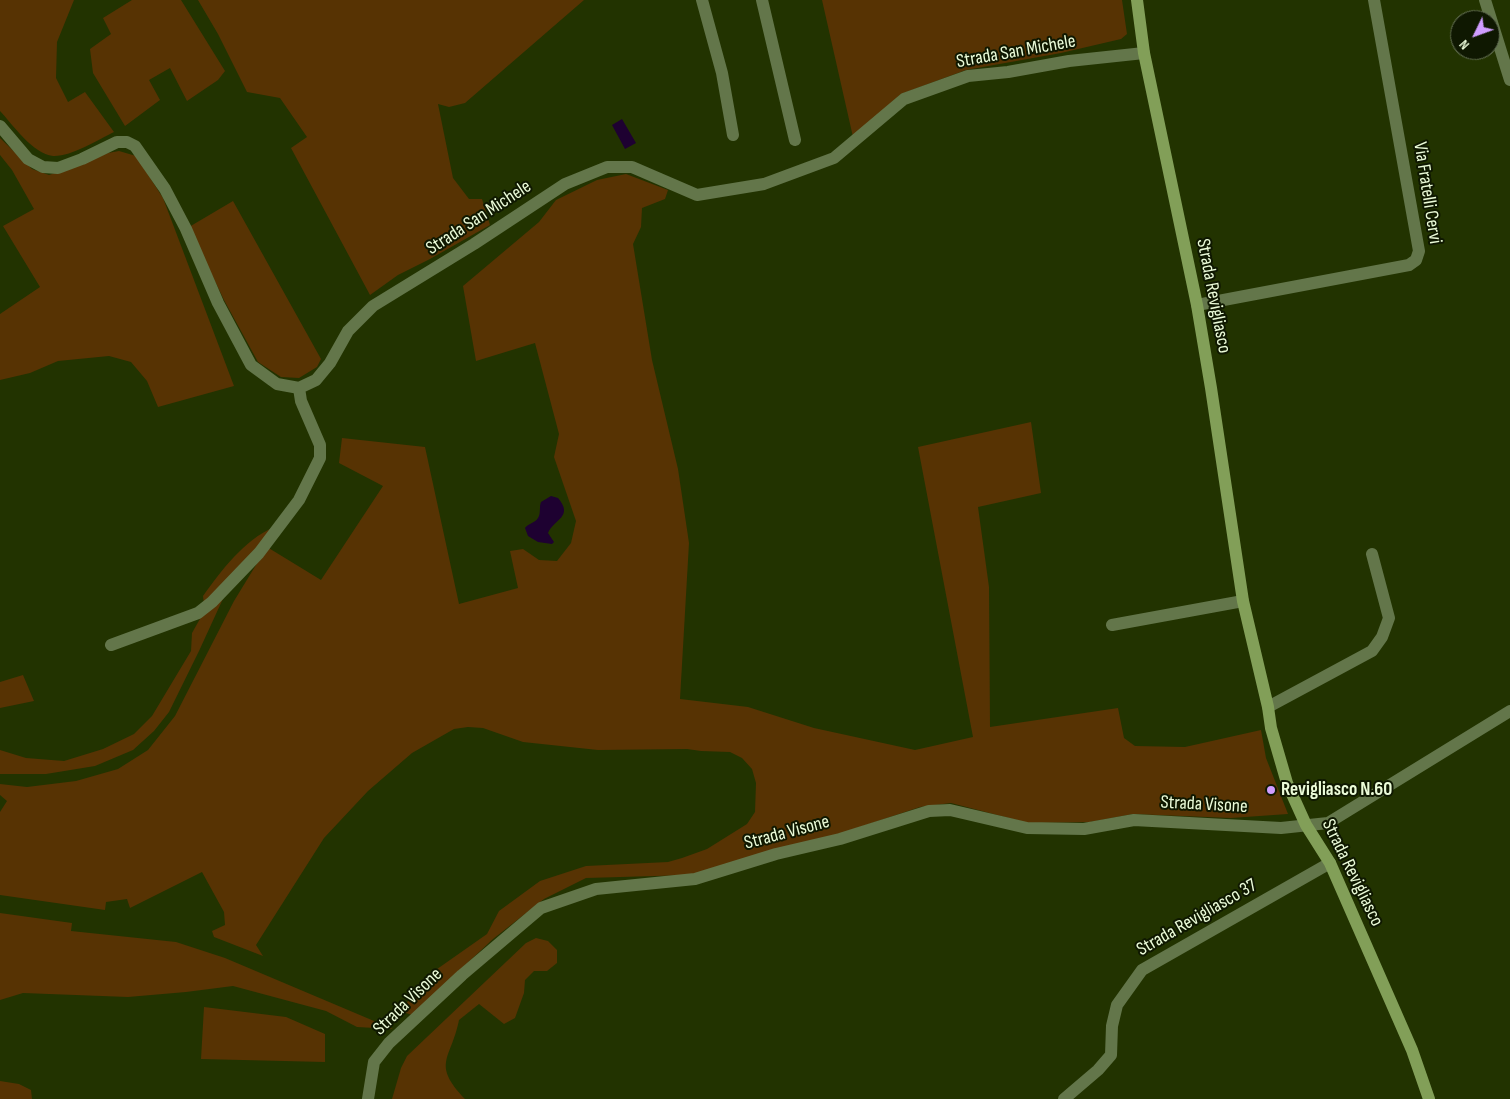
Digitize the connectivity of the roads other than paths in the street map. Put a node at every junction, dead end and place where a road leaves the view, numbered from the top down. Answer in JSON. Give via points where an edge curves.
{"nodes":[{"id":1,"x":702,"y":0,"type":"edge"},
{"id":2,"x":762,"y":0,"type":"edge"},
{"id":3,"x":1137,"y":0,"type":"edge"},
{"id":4,"x":1374,"y":0,"type":"edge"},
{"id":5,"x":1485,"y":0,"type":"edge"},
{"id":6,"x":1144,"y":53,"type":"junction"},
{"id":7,"x":1510,"y":80,"type":"edge"},
{"id":8,"x":0,"y":126,"type":"edge"},
{"id":9,"x":733,"y":135,"type":"dead end"},
{"id":10,"x":795,"y":140,"type":"dead end"},
{"id":11,"x":1197,"y":305,"type":"junction"},
{"id":12,"x":299,"y":388,"type":"junction"},
{"id":13,"x":1372,"y":554,"type":"dead end"},
{"id":14,"x":1243,"y":601,"type":"junction"},
{"id":15,"x":1112,"y":625,"type":"dead end"},
{"id":16,"x":111,"y":646,"type":"dead end"},
{"id":17,"x":1268,"y":707,"type":"junction"},
{"id":18,"x":1510,"y":711,"type":"edge"},
{"id":19,"x":1306,"y":825,"type":"junction"},
{"id":20,"x":1330,"y":863,"type":"junction"},
{"id":21,"x":368,"y":1099,"type":"edge"},
{"id":22,"x":1064,"y":1099,"type":"edge"},
{"id":23,"x":1428,"y":1099,"type":"edge"}],
"edges":[{"from":1,"to":9,"type":"street","via":[[722,73]]},
{"from":2,"to":10,"type":"street"},
{"from":3,"to":6,"type":"street","name":"Strada Revigliasco"},
{"from":4,"to":11,"type":"street","name":"Via Fratelli Cervi","via":[[1419,251],[1416,260],[1409,264]]},
{"from":5,"to":7,"type":"street"},
{"from":6,"to":11,"type":"street","name":"Strada Revigliasco"},
{"from":6,"to":12,"type":"street","name":"Strada San Michele","via":[[968,76],[904,99],[834,158],[764,184],[697,195],[632,167],[607,167],[565,184],[373,306],[348,331],[316,380]]},
{"from":8,"to":12,"type":"street","via":[[28,159],[43,167],[58,168],[117,142],[135,146],[165,189],[251,365],[277,384]]},
{"from":11,"to":14,"type":"street","name":"Strada Revigliasco"},
{"from":12,"to":16,"type":"street","via":[[301,402],[320,445],[320,458],[299,500],[258,553],[198,613]]},
{"from":13,"to":17,"type":"street","via":[[1390,618],[1372,652]]},
{"from":14,"to":15,"type":"street"},
{"from":14,"to":17,"type":"street","name":"Strada Revigliasco"},
{"from":17,"to":19,"type":"street","name":"Strada Revigliasco","via":[[1287,783]]},
{"from":18,"to":19,"type":"street","name":"Strada Visone","via":[[1328,823]]},
{"from":19,"to":20,"type":"street","name":"Strada Revigliasco"},
{"from":19,"to":21,"type":"street","name":"Strada Visone","via":[[1281,828],[1134,820],[1084,829],[1027,828],[950,810],[929,812],[695,879],[596,889],[541,908],[462,976],[374,1062]]},
{"from":20,"to":22,"type":"street","name":"Strada Revigliasco 37","via":[[1142,970],[1116,1005],[1111,1055]]},
{"from":20,"to":23,"type":"street","name":"Strada Revigliasco","via":[[1412,1050]]}]}
